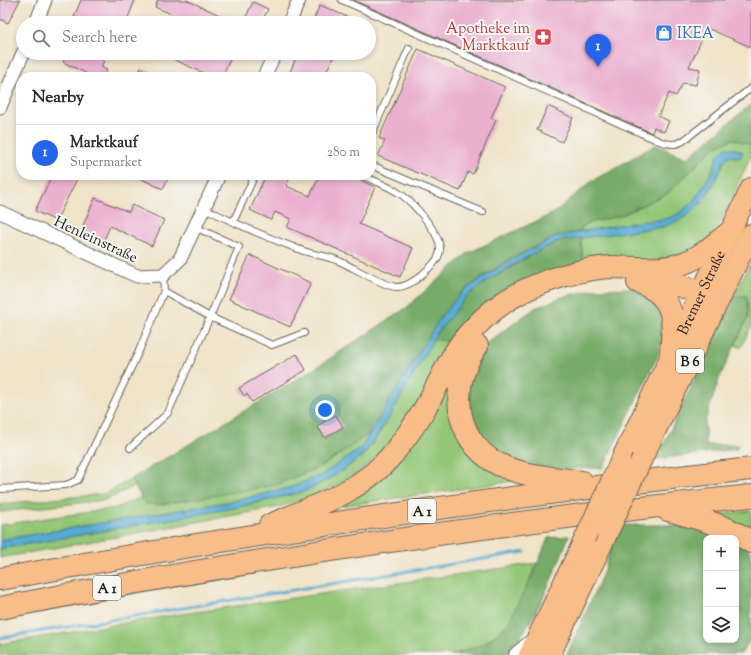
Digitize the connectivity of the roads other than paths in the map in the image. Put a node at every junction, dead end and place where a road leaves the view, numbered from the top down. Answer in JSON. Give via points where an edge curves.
{"nodes":[{"id":1,"x":45,"y":0,"type":"edge"},
{"id":2,"x":299,"y":0,"type":"edge"},
{"id":3,"x":342,"y":0,"type":"edge"},
{"id":4,"x":39,"y":16,"type":"edge"},
{"id":5,"x":292,"y":16,"type":"edge"},
{"id":6,"x":409,"y":48,"type":"dead end"},
{"id":7,"x":20,"y":60,"type":"edge"},
{"id":8,"x":272,"y":60,"type":"edge"},
{"id":9,"x":266,"y":72,"type":"edge"},
{"id":10,"x":751,"y":88,"type":"edge"},
{"id":11,"x":0,"y":107,"type":"edge"},
{"id":12,"x":376,"y":124,"type":"edge"},
{"id":13,"x":376,"y":167,"type":"edge"},
{"id":14,"x":217,"y":180,"type":"edge"},
{"id":15,"x":253,"y":180,"type":"edge"},
{"id":16,"x":373,"y":180,"type":"edge"},
{"id":17,"x":751,"y":188,"type":"edge"},
{"id":18,"x":204,"y":208,"type":"junction"},
{"id":19,"x":0,"y":212,"type":"edge"},
{"id":20,"x":483,"y":212,"type":"dead end"},
{"id":21,"x":233,"y":222,"type":"junction"},
{"id":22,"x":195,"y":227,"type":"junction"},
{"id":23,"x":729,"y":233,"type":"junction"},
{"id":24,"x":751,"y":234,"type":"edge"},
{"id":25,"x":664,"y":268,"type":"junction"},
{"id":26,"x":163,"y":275,"type":"junction"},
{"id":27,"x":617,"y":279,"type":"junction"},
{"id":28,"x":164,"y":291,"type":"junction"},
{"id":29,"x":709,"y":291,"type":"junction"},
{"id":30,"x":210,"y":317,"type":"junction"},
{"id":31,"x":304,"y":333,"type":"dead end"},
{"id":32,"x":670,"y":360,"type":"junction"},
{"id":33,"x":130,"y":448,"type":"dead end"},
{"id":34,"x":751,"y":469,"type":"edge"},
{"id":35,"x":605,"y":485,"type":"junction"},
{"id":36,"x":0,"y":489,"type":"edge"},
{"id":37,"x":751,"y":496,"type":"edge"},
{"id":38,"x":655,"y":506,"type":"junction"},
{"id":39,"x":240,"y":538,"type":"junction"},
{"id":40,"x":751,"y":542,"type":"edge"},
{"id":41,"x":0,"y":579,"type":"edge"},
{"id":42,"x":0,"y":608,"type":"edge"},
{"id":43,"x":544,"y":651,"type":"edge"},
{"id":44,"x":516,"y":655,"type":"edge"}],
"edges":[{"from":1,"to":4,"type":"street"},
{"from":2,"to":5,"type":"street"},
{"from":3,"to":10,"type":"lane","via":[[670,144],[684,141]]},
{"from":6,"to":12,"type":"lane"},
{"from":7,"to":11,"type":"street"},
{"from":8,"to":9,"type":"street"},
{"from":13,"to":20,"type":"lane"},
{"from":14,"to":18,"type":"street"},
{"from":15,"to":21,"type":"lane"},
{"from":16,"to":21,"type":"lane","via":[[403,196],[426,220],[440,248],[438,258],[429,269],[406,285],[396,287],[385,284],[337,260],[320,257],[257,234]]},
{"from":17,"to":23,"type":"main road","name":"Bremer Straße","number":"B 6"},
{"from":18,"to":21,"type":"lane"},
{"from":18,"to":22,"type":"street"},
{"from":19,"to":26,"type":"street","name":"Henleinstraße","via":[[137,276]]},
{"from":22,"to":26,"type":"street","via":[[180,259]]},
{"from":22,"to":30,"type":"lane","via":[[239,247]]},
{"from":23,"to":25,"type":"highway","via":[[697,257]]},
{"from":23,"to":29,"type":"main road","name":"Bremer Straße","number":"B 6"},
{"from":24,"to":29,"type":"main road","name":"Bremer Straße","number":"B 6"},
{"from":25,"to":29,"type":"highway"},
{"from":25,"to":39,"type":"highway","via":[[610,267],[543,282],[514,296],[476,325],[462,343],[423,412],[392,455],[369,478],[338,496]]},
{"from":26,"to":28,"type":"lane"},
{"from":27,"to":29,"type":"highway","via":[[653,278]]},
{"from":27,"to":32,"type":"highway","via":[[637,281],[664,297],[673,320]]},
{"from":27,"to":35,"type":"highway","via":[[560,289],[528,301],[503,318],[489,331],[469,357],[462,371],[459,395],[462,418],[468,435],[477,448],[497,463],[521,472]]},
{"from":28,"to":30,"type":"lane"},
{"from":28,"to":36,"type":"lane","via":[[139,351],[78,480],[66,485]]},
{"from":29,"to":32,"type":"main road","name":"Bremer Straße","number":"B 6"},
{"from":29,"to":43,"type":"main road","name":"Bremer Straße","number":"B 6","bridge":true,"via":[[642,459],[607,534]]},
{"from":30,"to":31,"type":"lane","via":[[272,345]]},
{"from":30,"to":33,"type":"lane","via":[[168,413]]},
{"from":32,"to":43,"type":"main road","name":"Bremer Straße","number":"B 6","bridge":true,"via":[[585,538]]},
{"from":34,"to":35,"type":"highway","number":"A 1"},
{"from":35,"to":39,"type":"highway","number":"A 1"},
{"from":37,"to":38,"type":"highway","number":"A 1"},
{"from":38,"to":40,"type":"highway","via":[[722,526]]},
{"from":38,"to":42,"type":"highway","number":"A 1","via":[[349,548]]},
{"from":39,"to":41,"type":"highway","number":"A 1"},
{"from":43,"to":44,"type":"street"}]}
